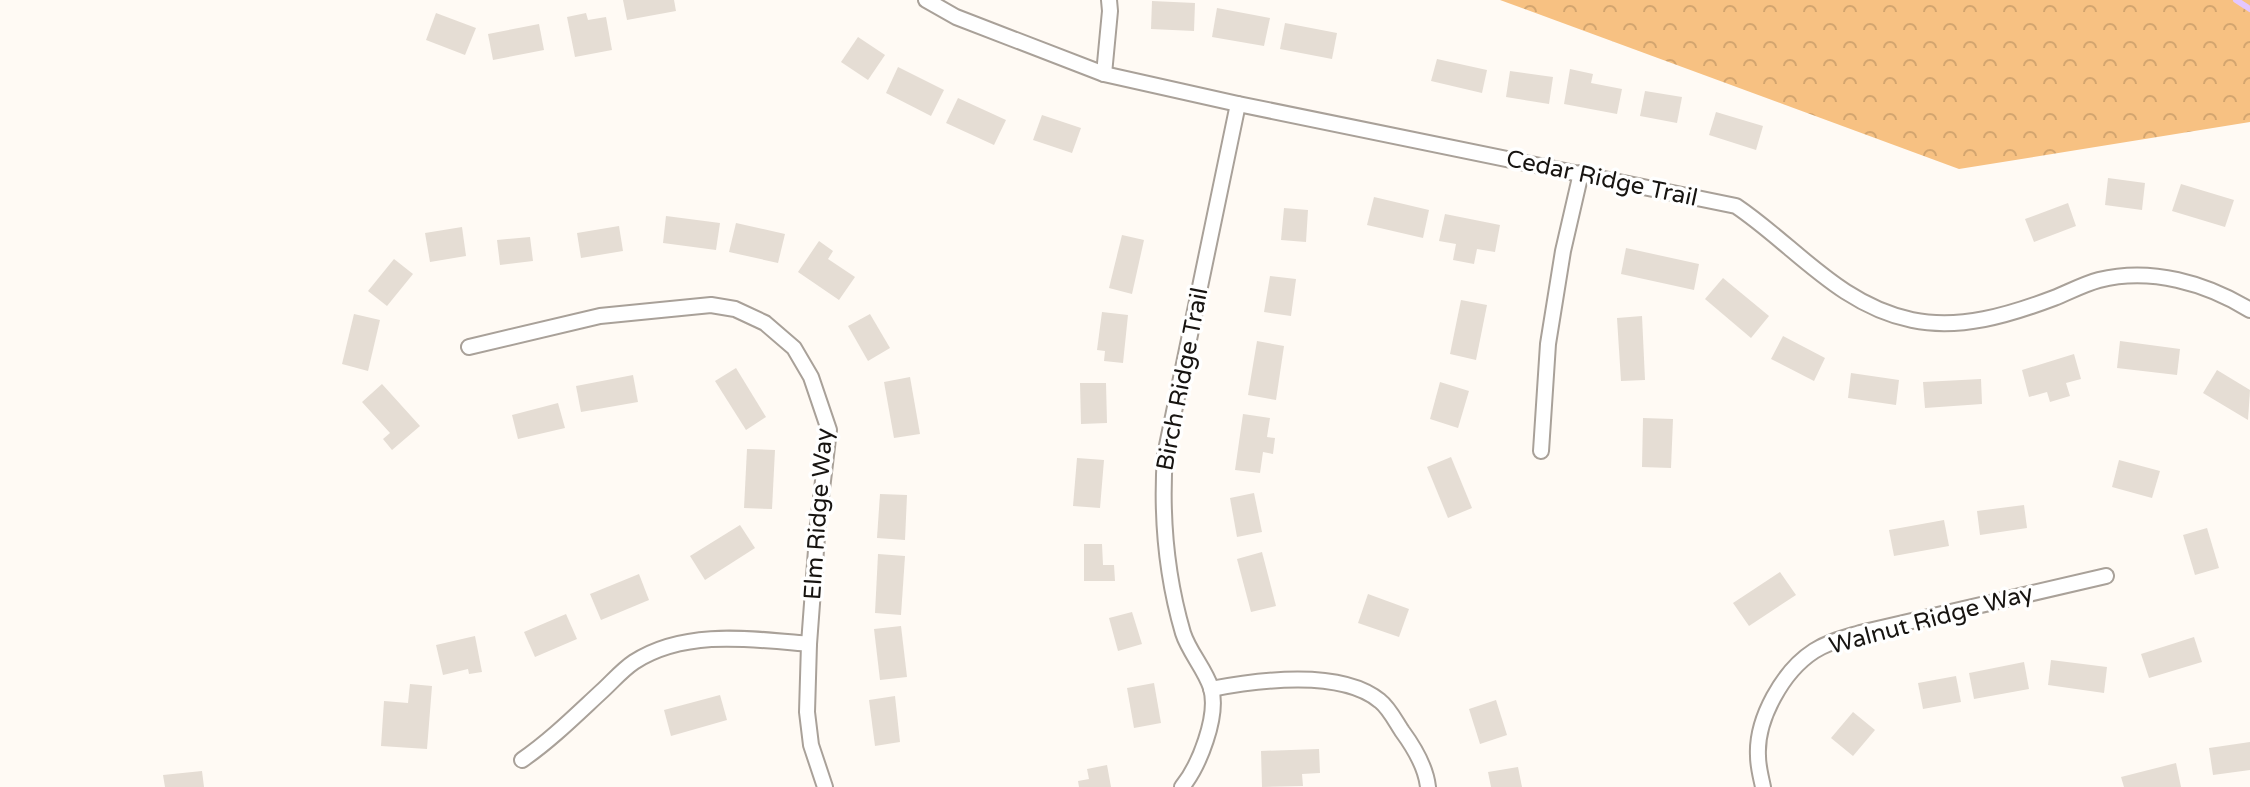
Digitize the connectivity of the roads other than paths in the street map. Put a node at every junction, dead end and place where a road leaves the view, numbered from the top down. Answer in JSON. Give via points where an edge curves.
{"nodes":[{"id":1,"x":926,"y":0,"type":"edge"},
{"id":2,"x":1109,"y":0,"type":"edge"},
{"id":3,"x":1104,"y":74,"type":"junction"},
{"id":4,"x":1238,"y":104,"type":"junction"},
{"id":5,"x":1581,"y":173,"type":"junction"},
{"id":6,"x":2250,"y":310,"type":"edge"},
{"id":7,"x":469,"y":347,"type":"dead end"},
{"id":8,"x":1541,"y":451,"type":"dead end"},
{"id":9,"x":2106,"y":576,"type":"dead end"},
{"id":10,"x":809,"y":644,"type":"junction"},
{"id":11,"x":1211,"y":689,"type":"junction"},
{"id":12,"x":522,"y":760,"type":"dead end"},
{"id":13,"x":825,"y":787,"type":"edge"},
{"id":14,"x":1182,"y":787,"type":"edge"},
{"id":15,"x":1428,"y":787,"type":"edge"},
{"id":16,"x":1763,"y":787,"type":"edge"}],
"edges":[{"from":1,"to":3,"type":"street","name":"Cedar Ridge Trail","via":[[956,17]]},
{"from":2,"to":3,"type":"street"},
{"from":3,"to":4,"type":"street","name":"Cedar Ridge Trail"},
{"from":4,"to":5,"type":"street","name":"Cedar Ridge Trail"},
{"from":4,"to":11,"type":"street","name":"Birch Ridge Trail","via":[[1165,455],[1162,499],[1184,636]]},
{"from":5,"to":6,"type":"street","name":"Cedar Ridge Trail","via":[[1736,206],[1830,284],[1867,305],[1911,320],[1957,325],[2099,280],[2138,275],[2175,278]]},
{"from":5,"to":8,"type":"street","via":[[1548,344]]},
{"from":7,"to":10,"type":"street","name":"Elm Ridge Way","via":[[600,316],[711,305],[765,323],[794,348],[811,377],[829,430]]},
{"from":9,"to":16,"type":"street","name":"Walnut Ridge Way","via":[[1860,633],[1813,652],[1768,707],[1758,756]]},
{"from":10,"to":12,"type":"street","via":[[697,640],[663,647],[632,663]]},
{"from":10,"to":13,"type":"street","name":"Elm Ridge Way","via":[[807,712]]},
{"from":11,"to":14,"type":"street","via":[[1200,758]]},
{"from":11,"to":15,"type":"street","via":[[1290,680],[1340,683],[1364,692],[1382,702],[1410,742]]}]}
